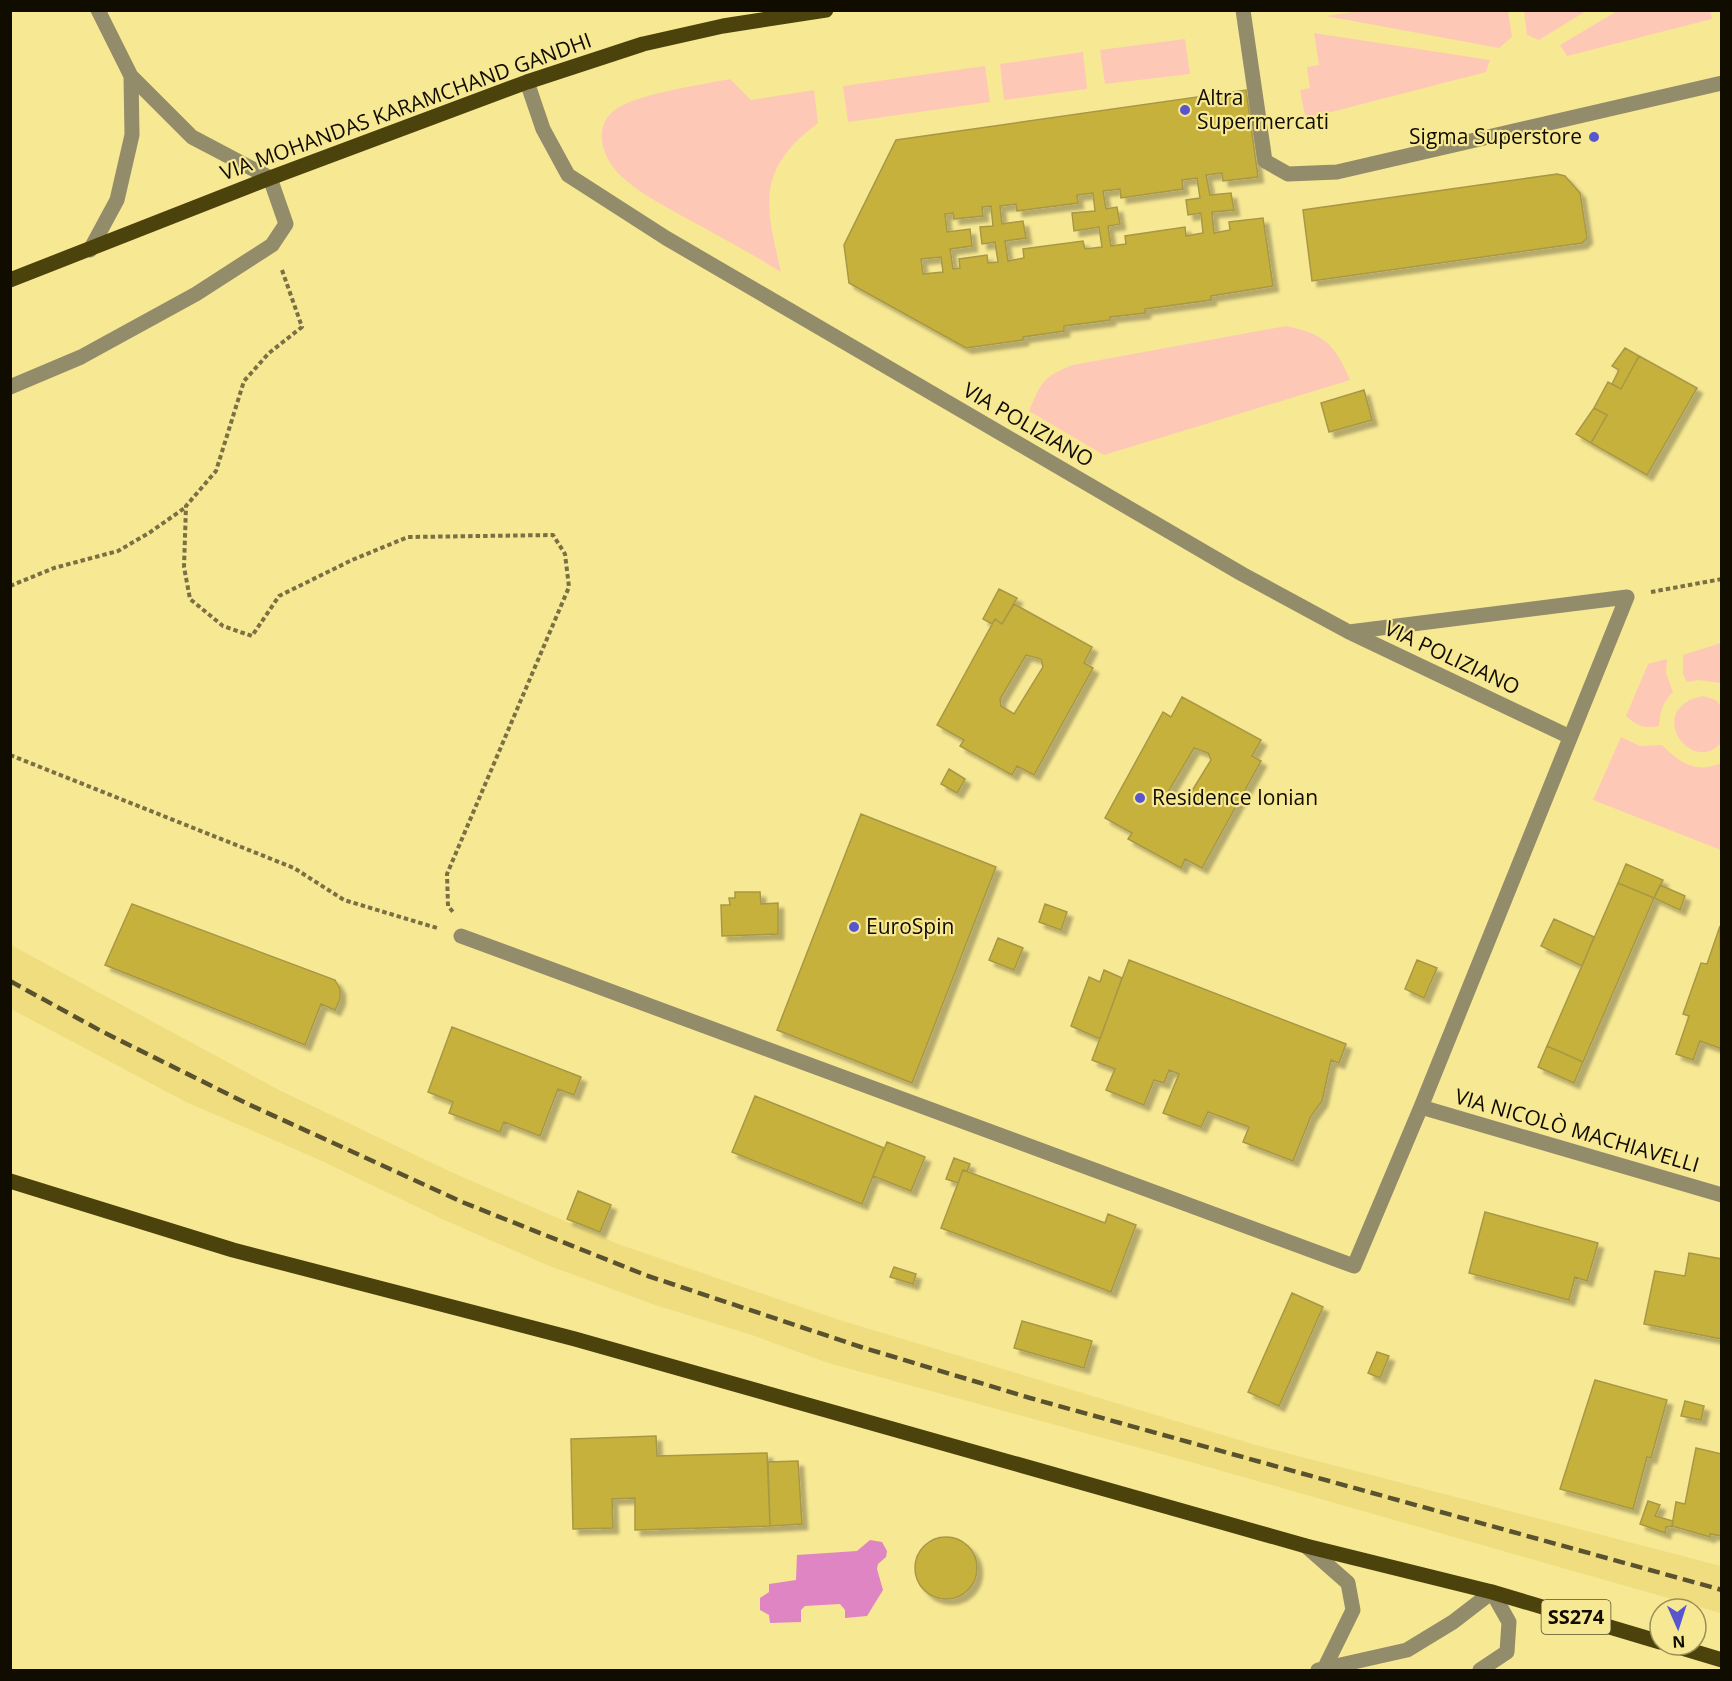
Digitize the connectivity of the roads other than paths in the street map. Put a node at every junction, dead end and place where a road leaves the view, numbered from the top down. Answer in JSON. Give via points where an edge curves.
{"nodes":[{"id":1,"x":98,"y":10,"type":"edge"},
{"id":2,"x":826,"y":10,"type":"edge"},
{"id":3,"x":1243,"y":10,"type":"edge"},
{"id":4,"x":131,"y":76,"type":"junction"},
{"id":5,"x":527,"y":82,"type":"junction"},
{"id":6,"x":1722,"y":83,"type":"edge"},
{"id":7,"x":270,"y":178,"type":"junction"},
{"id":8,"x":90,"y":250,"type":"junction"},
{"id":9,"x":10,"y":280,"type":"edge"},
{"id":10,"x":10,"y":387,"type":"edge"},
{"id":11,"x":1349,"y":632,"type":"junction"},
{"id":12,"x":1569,"y":737,"type":"junction"},
{"id":13,"x":460,"y":936,"type":"road end"},
{"id":14,"x":1421,"y":1107,"type":"junction"},
{"id":15,"x":10,"y":1181,"type":"edge"},
{"id":16,"x":1722,"y":1195,"type":"edge"},
{"id":17,"x":1306,"y":1546,"type":"junction"},
{"id":18,"x":1492,"y":1592,"type":"junction"},
{"id":19,"x":1648,"y":1638,"type":"edge"},
{"id":20,"x":1321,"y":1670,"type":"edge"},
{"id":21,"x":1480,"y":1671,"type":"edge"}],
"edges":[{"from":1,"to":4,"type":"street"},
{"from":2,"to":5,"type":"main road","name":"VIA MOHANDAS KARAMCHAND GANDHI","via":[[723,26],[643,45]]},
{"from":3,"to":6,"type":"street","via":[[1265,161],[1288,174],[1337,172]]},
{"from":4,"to":7,"type":"street","via":[[192,137]]},
{"from":4,"to":8,"type":"street","via":[[132,135],[117,200]]},
{"from":5,"to":7,"type":"main road","name":"VIA MOHANDAS KARAMCHAND GANDHI"},
{"from":5,"to":11,"type":"street","name":"VIA POLIZIANO","via":[[543,129],[568,176],[666,238],[1072,476]]},
{"from":7,"to":8,"type":"main road","name":"VIA MOHANDAS KARAMCHAND GANDHI"},
{"from":7,"to":10,"type":"street","via":[[286,224],[272,245],[196,294],[81,357]]},
{"from":8,"to":9,"type":"main road","name":"VIA MOHANDAS KARAMCHAND GANDHI"},
{"from":11,"to":12,"type":"street","name":"VIA POLIZIANO"},
{"from":11,"to":12,"type":"street","via":[[1627,597]]},
{"from":12,"to":14,"type":"street"},
{"from":13,"to":14,"type":"street","via":[[1354,1266]]},
{"from":14,"to":16,"type":"street","name":"VIA NICOLÒ MACHIAVELLI"},
{"from":15,"to":17,"type":"main road","via":[[233,1250],[575,1339]]},
{"from":17,"to":18,"type":"main road"},
{"from":17,"to":20,"type":"street","via":[[1348,1583],[1353,1610]]},
{"from":18,"to":19,"type":"main road","number":"SS274"},
{"from":18,"to":20,"type":"street","via":[[1407,1650]]},
{"from":18,"to":21,"type":"street","via":[[1509,1622],[1507,1652]]}]}
